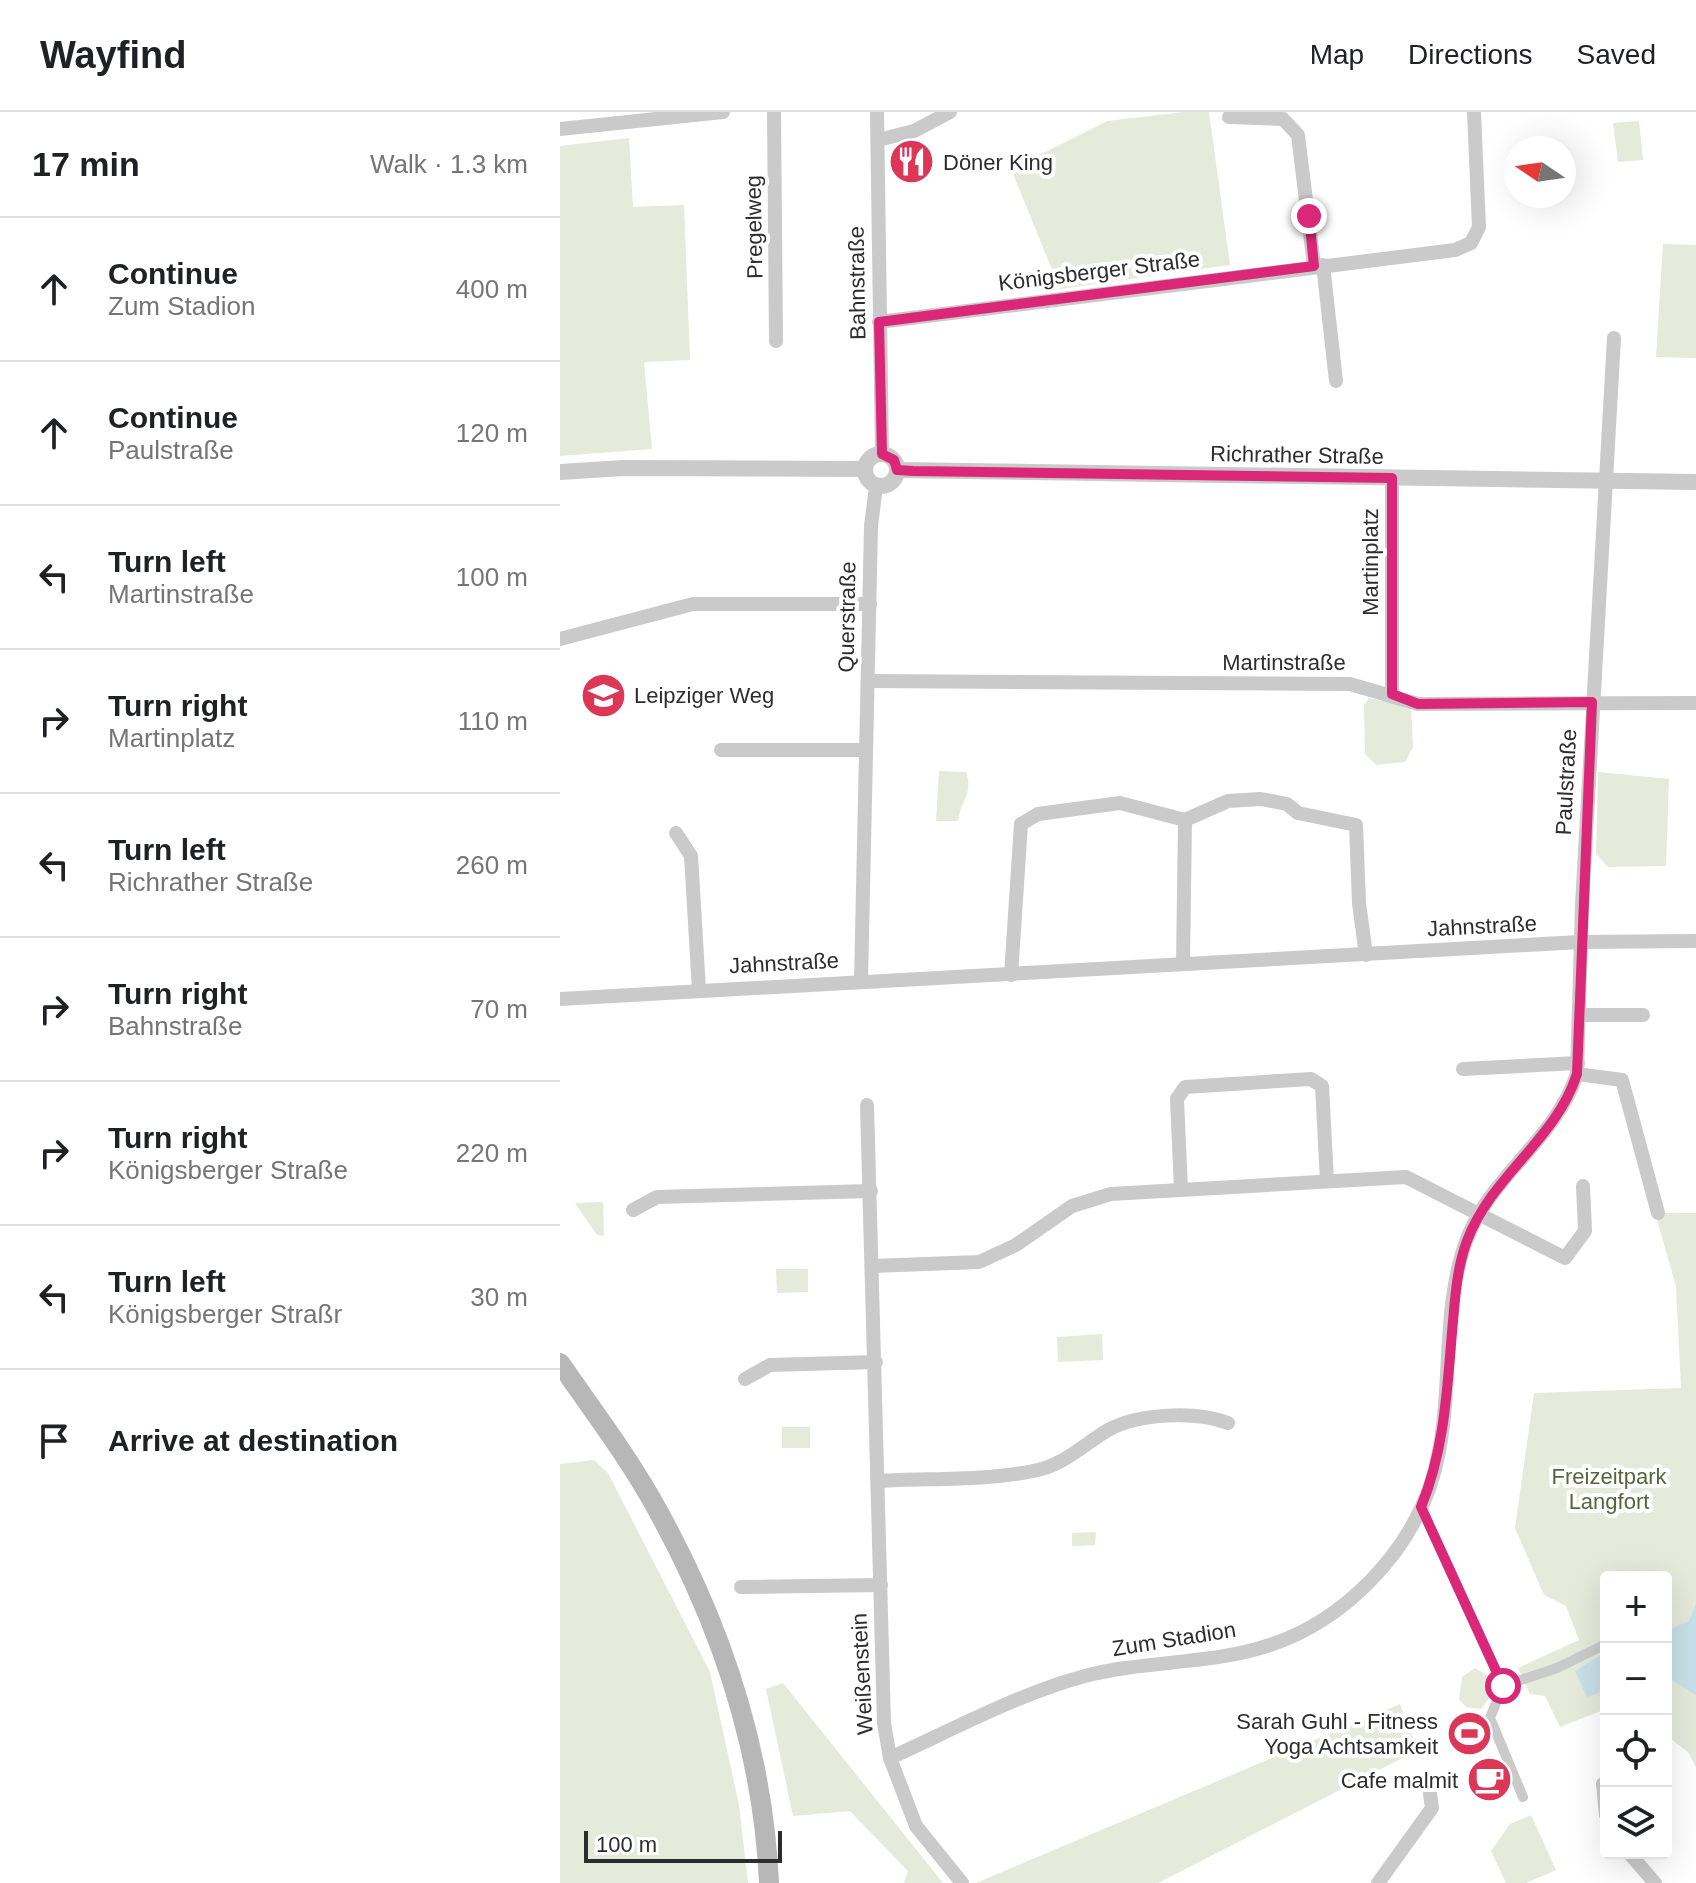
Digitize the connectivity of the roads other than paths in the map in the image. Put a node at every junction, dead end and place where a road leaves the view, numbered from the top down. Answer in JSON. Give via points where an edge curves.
{"nodes":[{"id":1,"x":723,"y":112,"type":"edge"},
{"id":2,"x":774,"y":112,"type":"edge"},
{"id":3,"x":877,"y":112,"type":"edge"},
{"id":4,"x":950,"y":112,"type":"edge"},
{"id":5,"x":1474,"y":112,"type":"edge"},
{"id":6,"x":1229,"y":117,"type":"dead end"},
{"id":7,"x":560,"y":129,"type":"edge"},
{"id":8,"x":878,"y":140,"type":"junction"},
{"id":9,"x":1318,"y":266,"type":"junction"},
{"id":10,"x":879,"y":322,"type":"junction"},
{"id":11,"x":1614,"y":338,"type":"dead end"},
{"id":12,"x":776,"y":341,"type":"dead end"},
{"id":13,"x":1336,"y":381,"type":"dead end"},
{"id":14,"x":882,"y":454,"type":"junction"},
{"id":15,"x":865,"y":469,"type":"junction"},
{"id":16,"x":897,"y":470,"type":"junction"},
{"id":17,"x":560,"y":472,"type":"edge"},
{"id":18,"x":1392,"y":478,"type":"junction"},
{"id":19,"x":1605,"y":480,"type":"junction"},
{"id":20,"x":1696,"y":482,"type":"edge"},
{"id":21,"x":876,"y":486,"type":"junction"},
{"id":22,"x":870,"y":604,"type":"junction"},
{"id":23,"x":560,"y":639,"type":"edge"},
{"id":24,"x":868,"y":681,"type":"junction"},
{"id":25,"x":1392,"y":694,"type":"junction"},
{"id":26,"x":1592,"y":702,"type":"junction"},
{"id":27,"x":1696,"y":703,"type":"edge"},
{"id":28,"x":721,"y":750,"type":"dead end"},
{"id":29,"x":866,"y":750,"type":"junction"},
{"id":30,"x":1185,"y":820,"type":"junction"},
{"id":31,"x":676,"y":833,"type":"dead end"},
{"id":32,"x":1696,"y":941,"type":"edge"},
{"id":33,"x":1580,"y":942,"type":"junction"},
{"id":34,"x":1366,"y":955,"type":"junction"},
{"id":35,"x":1183,"y":964,"type":"junction"},
{"id":36,"x":1011,"y":975,"type":"junction"},
{"id":37,"x":861,"y":981,"type":"junction"},
{"id":38,"x":699,"y":990,"type":"junction"},
{"id":39,"x":560,"y":999,"type":"edge"},
{"id":40,"x":1580,"y":1015,"type":"junction"},
{"id":41,"x":1643,"y":1015,"type":"dead end"},
{"id":42,"x":1578,"y":1068,"type":"junction"},
{"id":43,"x":1463,"y":1069,"type":"dead end"},
{"id":44,"x":867,"y":1105,"type":"dead end"},
{"id":45,"x":1327,"y":1181,"type":"junction"},
{"id":46,"x":1583,"y":1186,"type":"dead end"},
{"id":47,"x":1181,"y":1190,"type":"junction"},
{"id":48,"x":871,"y":1191,"type":"junction"},
{"id":49,"x":633,"y":1210,"type":"dead end"},
{"id":50,"x":1479,"y":1212,"type":"junction"},
{"id":51,"x":1658,"y":1213,"type":"dead end"},
{"id":52,"x":873,"y":1266,"type":"junction"},
{"id":53,"x":876,"y":1362,"type":"junction"},
{"id":54,"x":560,"y":1363,"type":"edge"},
{"id":55,"x":745,"y":1379,"type":"dead end"},
{"id":56,"x":1228,"y":1423,"type":"dead end"},
{"id":57,"x":879,"y":1481,"type":"junction"},
{"id":58,"x":1421,"y":1507,"type":"junction"},
{"id":59,"x":881,"y":1585,"type":"junction"},
{"id":60,"x":741,"y":1587,"type":"dead end"},
{"id":61,"x":1600,"y":1647,"type":"edge"},
{"id":62,"x":1503,"y":1686,"type":"junction"},
{"id":63,"x":890,"y":1758,"type":"junction"},
{"id":64,"x":1430,"y":1794,"type":"dead end"},
{"id":65,"x":1523,"y":1797,"type":"dead end"},
{"id":66,"x":1634,"y":1859,"type":"edge"},
{"id":67,"x":769,"y":1883,"type":"edge"},
{"id":68,"x":962,"y":1883,"type":"edge"},
{"id":69,"x":1378,"y":1883,"type":"edge"},
{"id":70,"x":1655,"y":1883,"type":"edge"}],
"edges":[{"from":1,"to":7,"type":"street"},
{"from":2,"to":12,"type":"street","name":"Pregelweg"},
{"from":3,"to":8,"type":"street","name":"Bahnstraße"},
{"from":4,"to":8,"type":"street","via":[[914,131]]},
{"from":5,"to":9,"type":"street","name":"Königsberger Straße","via":[[1481,207],[1471,243],[1455,250]]},
{"from":6,"to":9,"type":"street","via":[[1283,119],[1298,135]]},
{"from":8,"to":10,"type":"street","name":"Bahnstraße"},
{"from":9,"to":10,"type":"street","name":"Königsberger Straße"},
{"from":9,"to":13,"type":"street"},
{"from":10,"to":14,"type":"street","name":"Bahnstraße"},
{"from":11,"to":19,"type":"street","name":"Paulstraße"},
{"from":14,"to":15,"type":"street","via":[[869,459]]},
{"from":14,"to":16,"type":"street","via":[[894,460]]},
{"from":15,"to":17,"type":"street"},
{"from":15,"to":21,"type":"street"},
{"from":16,"to":18,"type":"street","name":"Richrather Straße"},
{"from":16,"to":21,"type":"street","via":[[889,485]]},
{"from":18,"to":19,"type":"street","name":"Richrather Straße"},
{"from":18,"to":25,"type":"street","name":"Martinplatz"},
{"from":19,"to":20,"type":"street","name":"Richrather Straße"},
{"from":19,"to":26,"type":"street","name":"Paulstraße"},
{"from":21,"to":22,"type":"street","name":"Querstraße"},
{"from":22,"to":23,"type":"street","via":[[693,604]]},
{"from":22,"to":24,"type":"street","name":"Querstraße"},
{"from":24,"to":25,"type":"street","name":"Martinstraße","via":[[1350,684]]},
{"from":24,"to":29,"type":"street","name":"Querstraße"},
{"from":25,"to":26,"type":"street","name":"Martinstraße","via":[[1418,704]]},
{"from":26,"to":27,"type":"street","name":"Martinstraße"},
{"from":26,"to":33,"type":"street","name":"Paulstraße"},
{"from":28,"to":29,"type":"street"},
{"from":29,"to":37,"type":"street","name":"Querstraße"},
{"from":30,"to":34,"type":"street","via":[[1228,801],[1261,799],[1356,825]]},
{"from":30,"to":35,"type":"street"},
{"from":30,"to":36,"type":"street","via":[[1120,803],[1038,814],[1021,824]]},
{"from":31,"to":38,"type":"street","via":[[691,856]]},
{"from":32,"to":33,"type":"street","name":"Jahnstraße"},
{"from":33,"to":34,"type":"street","name":"Jahnstraße"},
{"from":33,"to":40,"type":"street","name":"Zum Stadion"},
{"from":34,"to":35,"type":"street","name":"Jahnstraße"},
{"from":35,"to":36,"type":"street","name":"Jahnstraße"},
{"from":36,"to":37,"type":"street","name":"Jahnstraße"},
{"from":37,"to":38,"type":"street","name":"Jahnstraße"},
{"from":38,"to":39,"type":"street","name":"Jahnstraße"},
{"from":40,"to":41,"type":"street"},
{"from":40,"to":42,"type":"street","name":"Zum Stadion"},
{"from":42,"to":43,"type":"street"},
{"from":42,"to":50,"type":"street","name":"Zum Stadion","via":[[1569,1098],[1550,1129]]},
{"from":42,"to":51,"type":"street","via":[[1622,1080]]},
{"from":44,"to":48,"type":"street","name":"Weißenstein"},
{"from":45,"to":47,"type":"street"},
{"from":45,"to":47,"type":"street","via":[[1322,1086],[1311,1079],[1185,1087],[1177,1099]]},
{"from":45,"to":50,"type":"street","via":[[1406,1177]]},
{"from":46,"to":50,"type":"street","via":[[1585,1231],[1565,1258]]},
{"from":47,"to":52,"type":"street","via":[[1111,1194],[1072,1206],[1016,1245],[979,1262]]},
{"from":48,"to":49,"type":"street","via":[[657,1197]]},
{"from":48,"to":52,"type":"street","name":"Weißenstein"},
{"from":50,"to":58,"type":"street","name":"Zum Stadion","via":[[1459,1271],[1445,1419]]},
{"from":52,"to":53,"type":"street","name":"Weißenstein"},
{"from":53,"to":55,"type":"street","via":[[770,1365]]},
{"from":53,"to":57,"type":"street","name":"Weißenstein"},
{"from":54,"to":67,"type":"main road","via":[[657,1508],[728,1661],[761,1794]]},
{"from":56,"to":57,"type":"street","via":[[1207,1416],[1135,1420],[1109,1429],[1059,1463],[1033,1471]]},
{"from":57,"to":59,"type":"street","name":"Weißenstein"},
{"from":58,"to":62,"type":"street"},
{"from":58,"to":63,"type":"street","name":"Zum Stadion","via":[[1405,1538],[1371,1581],[1332,1613],[1271,1645],[1087,1676]]},
{"from":59,"to":60,"type":"street","name":"Weißenstein"},
{"from":59,"to":63,"type":"street","name":"Weißenstein","via":[[884,1723]]},
{"from":61,"to":62,"type":"street"},
{"from":62,"to":65,"type":"street","via":[[1490,1718]]},
{"from":63,"to":68,"type":"street","name":"Weißenstein","via":[[916,1826]]},
{"from":64,"to":69,"type":"street","via":[[1432,1808]]},
{"from":66,"to":70,"type":"street"}]}
